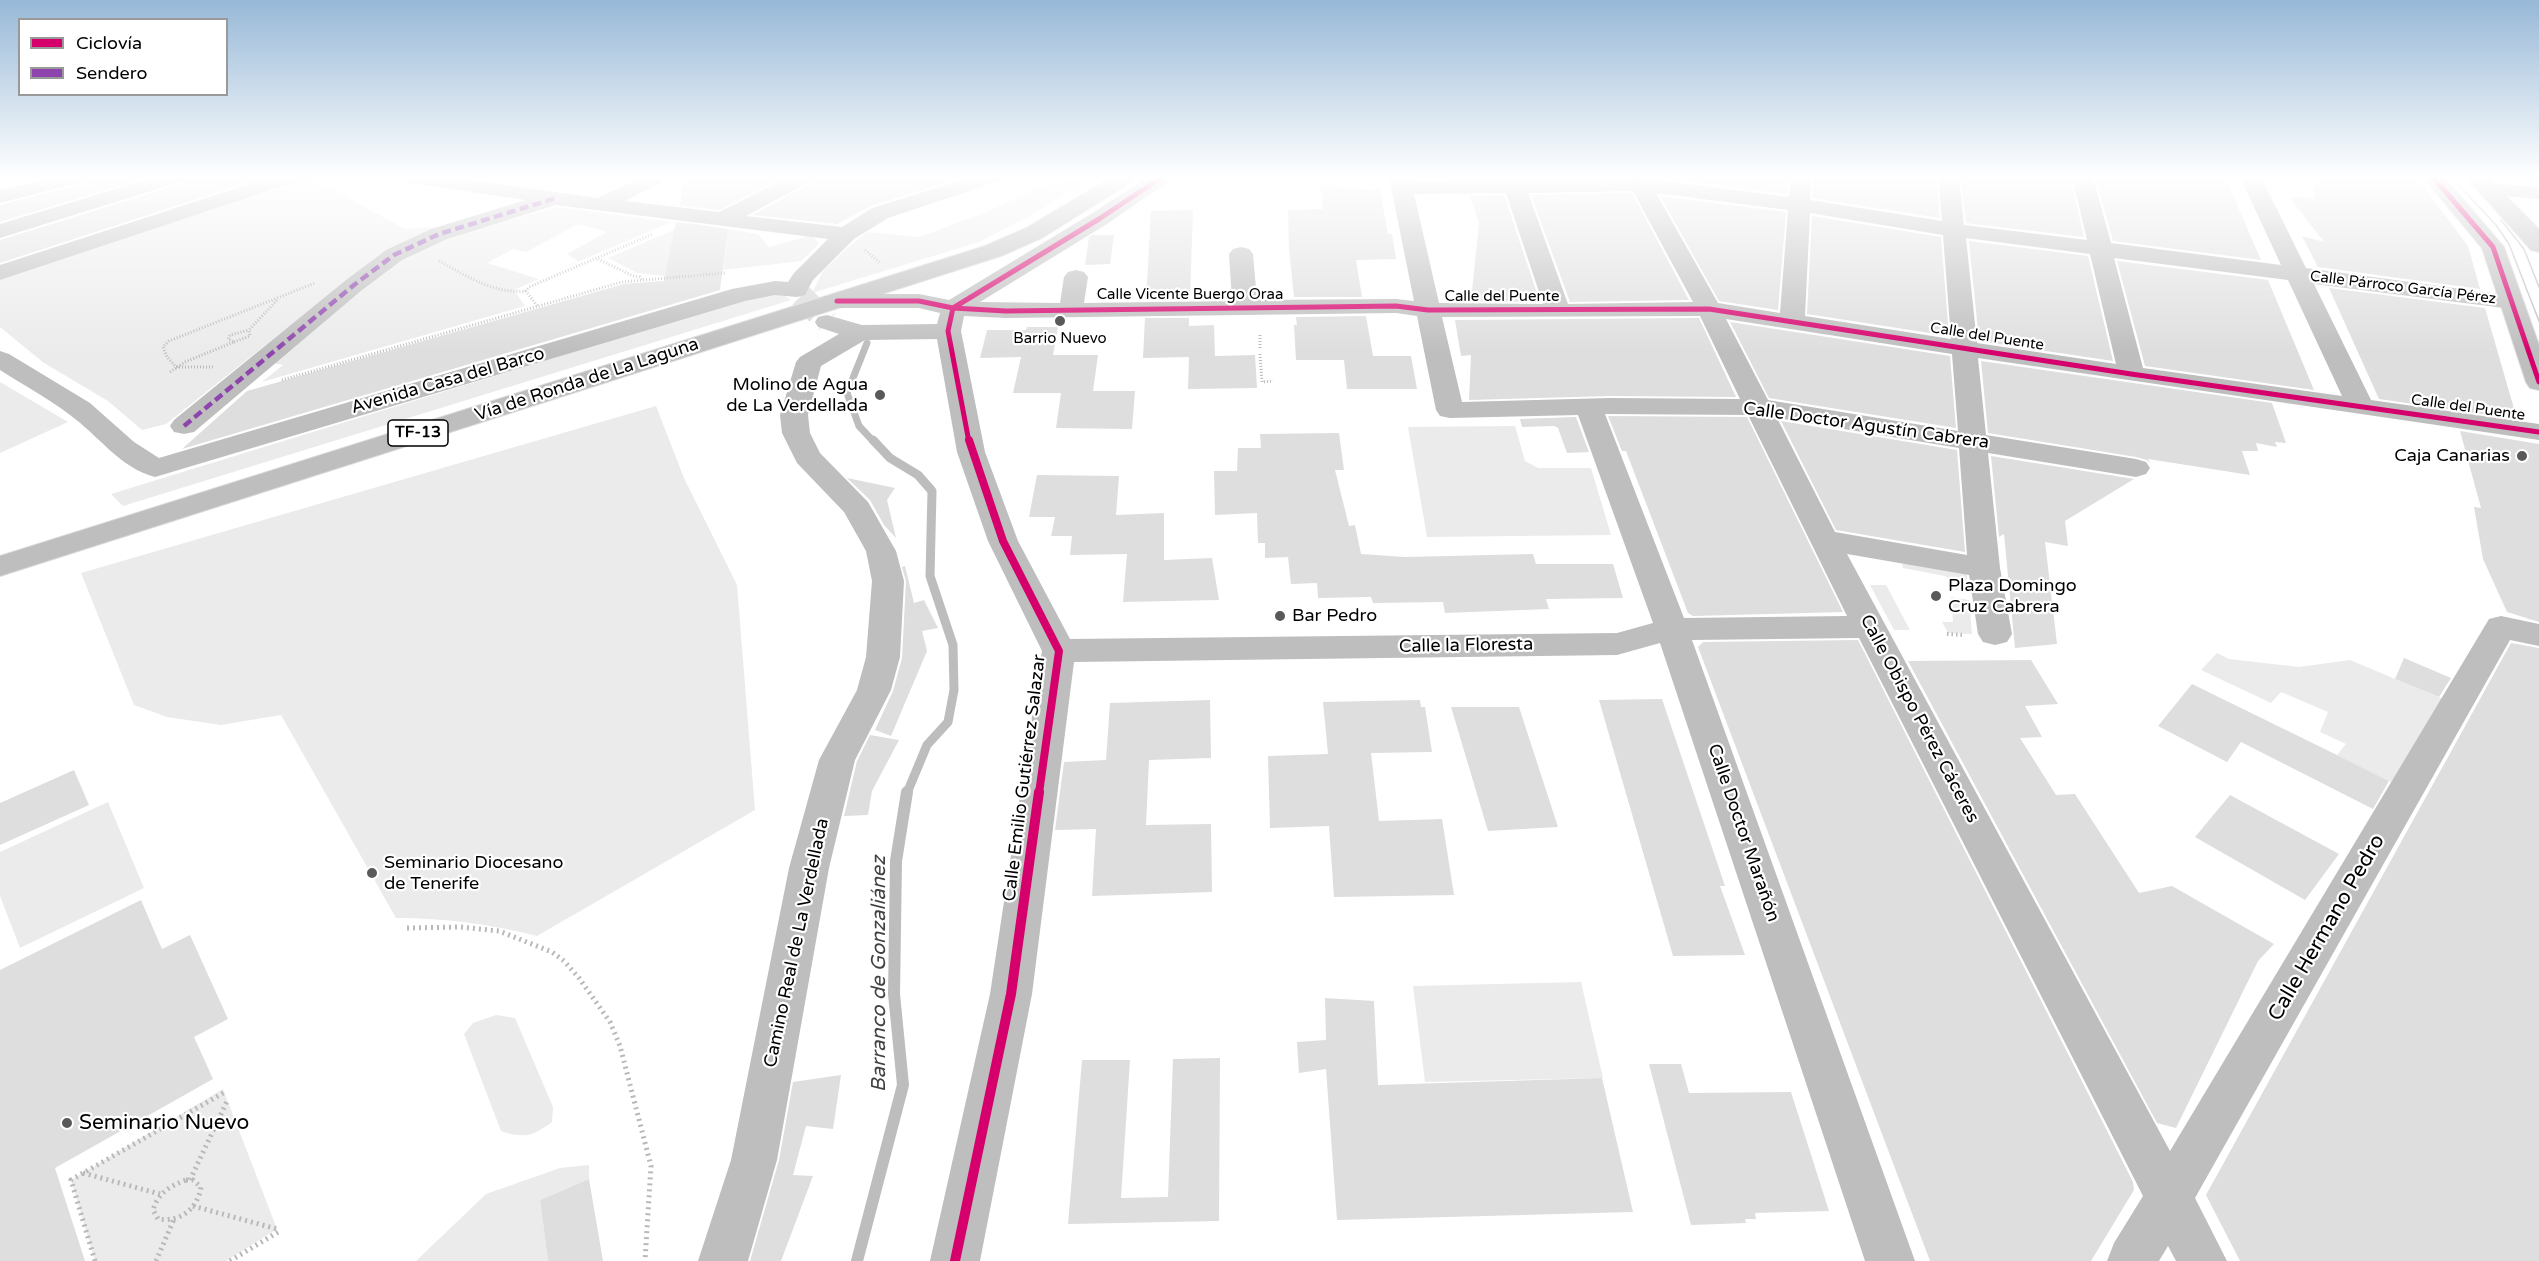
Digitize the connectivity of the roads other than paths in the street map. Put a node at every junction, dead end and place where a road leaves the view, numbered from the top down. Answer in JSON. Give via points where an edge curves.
{"nodes":[{"id":1,"x":113,"y":236,"type":"edge"},
{"id":2,"x":435,"y":236,"type":"edge"},
{"id":3,"x":844,"y":236,"type":"edge"},
{"id":4,"x":1028,"y":236,"type":"edge"},
{"id":5,"x":1074,"y":236,"type":"edge"},
{"id":6,"x":1412,"y":236,"type":"edge"},
{"id":7,"x":1531,"y":236,"type":"edge"},
{"id":8,"x":1669,"y":236,"type":"edge"},
{"id":9,"x":1796,"y":236,"type":"edge"},
{"id":10,"x":1954,"y":236,"type":"edge"},
{"id":11,"x":2002,"y":236,"type":"edge"},
{"id":12,"x":2099,"y":236,"type":"edge"},
{"id":13,"x":2278,"y":236,"type":"edge"},
{"id":14,"x":2483,"y":236,"type":"edge"},
{"id":15,"x":2102,"y":248,"type":"junction"},
{"id":16,"x":1241,"y":254,"type":"dead end"},
{"id":17,"x":813,"y":266,"type":"junction"},
{"id":18,"x":0,"y":273,"type":"edge"},
{"id":19,"x":2296,"y":275,"type":"junction"},
{"id":20,"x":1076,"y":277,"type":"dead end"},
{"id":21,"x":741,"y":294,"type":"junction"},
{"id":22,"x":2512,"y":302,"type":"junction"},
{"id":23,"x":1245,"y":308,"type":"junction"},
{"id":24,"x":1709,"y":309,"type":"junction"},
{"id":25,"x":1071,"y":310,"type":"junction"},
{"id":26,"x":1428,"y":310,"type":"junction"},
{"id":27,"x":1558,"y":311,"type":"junction"},
{"id":28,"x":841,"y":319,"type":"junction"},
{"id":29,"x":951,"y":319,"type":"junction"},
{"id":30,"x":1792,"y":320,"type":"junction"},
{"id":31,"x":1962,"y":347,"type":"junction"},
{"id":32,"x":0,"y":359,"type":"edge"},
{"id":33,"x":2131,"y":374,"type":"junction"},
{"id":34,"x":2539,"y":382,"type":"edge"},
{"id":35,"x":2360,"y":406,"type":"junction"},
{"id":36,"x":1758,"y":407,"type":"junction"},
{"id":37,"x":1588,"y":408,"type":"junction"},
{"id":38,"x":184,"y":426,"type":"dead end"},
{"id":39,"x":2539,"y":432,"type":"edge"},
{"id":40,"x":1971,"y":440,"type":"junction"},
{"id":41,"x":2136,"y":468,"type":"dead end"},
{"id":42,"x":1824,"y":540,"type":"junction"},
{"id":43,"x":0,"y":566,"type":"edge"},
{"id":44,"x":1983,"y":568,"type":"junction"},
{"id":45,"x":1870,"y":627,"type":"junction"},
{"id":46,"x":1672,"y":629,"type":"junction"},
{"id":47,"x":1995,"y":634,"type":"dead end"},
{"id":48,"x":2539,"y":635,"type":"edge"},
{"id":49,"x":1059,"y":651,"type":"junction"},
{"id":50,"x":2170,"y":1198,"type":"junction"},
{"id":51,"x":723,"y":1261,"type":"edge"},
{"id":52,"x":955,"y":1261,"type":"edge"},
{"id":53,"x":1883,"y":1261,"type":"edge"},
{"id":54,"x":2132,"y":1261,"type":"edge"},
{"id":55,"x":2202,"y":1261,"type":"edge"}],
"edges":[{"from":1,"to":18,"type":"street"},
{"from":2,"to":38,"type":"street","via":[[394,255],[354,285]]},
{"from":3,"to":17,"type":"street"},
{"from":4,"to":28,"type":"street","name":"Vía de Ronda de La Laguna","number":"TF-13","via":[[901,281]]},
{"from":5,"to":29,"type":"street"},
{"from":6,"to":26,"type":"street"},
{"from":7,"to":27,"type":"street"},
{"from":8,"to":24,"type":"street","name":"Calle Obispo Pérez Cáceres"},
{"from":9,"to":30,"type":"street"},
{"from":10,"to":31,"type":"street"},
{"from":11,"to":15,"type":"street","name":"Calle Párroco García Pérez"},
{"from":12,"to":15,"type":"street"},
{"from":13,"to":19,"type":"street"},
{"from":14,"to":22,"type":"street","via":[[2493,247]]},
{"from":15,"to":19,"type":"street","name":"Calle Párroco García Pérez"},
{"from":15,"to":33,"type":"street"},
{"from":16,"to":23,"type":"street"},
{"from":17,"to":21,"type":"street","name":"Avenida Casa del Barco","via":[[764,278]]},
{"from":17,"to":21,"type":"street","name":"Avenida Casa del Barco","via":[[802,278],[799,293],[775,288]]},
{"from":19,"to":22,"type":"street","name":"Calle Párroco García Pérez"},
{"from":19,"to":35,"type":"street"},
{"from":20,"to":25,"type":"street"},
{"from":21,"to":32,"type":"street","name":"Avenida Casa del Barco","via":[[155,468],[124,448],[80,408]]},
{"from":22,"to":34,"type":"street"},
{"from":23,"to":25,"type":"street","name":"Calle Vicente Buergo Oraa"},
{"from":23,"to":26,"type":"street","name":"Calle Vicente Buergo Oraa","via":[[1396,306]]},
{"from":24,"to":27,"type":"street","name":"Calle del Puente"},
{"from":24,"to":30,"type":"street","name":"Calle del Puente"},
{"from":24,"to":36,"type":"street","name":"Calle Obispo Pérez Cáceres"},
{"from":25,"to":29,"type":"street","name":"Calle Vicente Buergo Oraa","via":[[1006,311]]},
{"from":26,"to":27,"type":"street","name":"Calle del Puente"},
{"from":26,"to":37,"type":"street","name":"Calle Doctor Agustín Cabrera","via":[[1450,410]]},
{"from":28,"to":29,"type":"street","name":"Camino Real de La Verdellada"},
{"from":28,"to":29,"type":"street","via":[[919,301]]},
{"from":28,"to":43,"type":"street","name":"Vía de Ronda de La Laguna","number":"TF-13"},
{"from":28,"to":51,"type":"street","name":"Camino Real de La Verdellada","via":[[809,362],[794,415],[796,433],[807,457],[857,508],[881,551],[888,581],[883,657],[874,690],[837,760],[808,868],[754,1160]]},
{"from":29,"to":49,"type":"street","name":"Calle Emilio Gutiérrez Salazar","via":[[971,452],[1003,541]]},
{"from":30,"to":31,"type":"street","name":"Calle del Puente"},
{"from":31,"to":33,"type":"street","name":"Calle del Puente"},
{"from":31,"to":40,"type":"street"},
{"from":33,"to":35,"type":"street","name":"Calle del Puente"},
{"from":35,"to":39,"type":"street","name":"Calle del Puente"},
{"from":36,"to":37,"type":"street","name":"Calle Doctor Agustín Cabrera"},
{"from":36,"to":40,"type":"street","name":"Calle Doctor Agustín Cabrera"},
{"from":36,"to":42,"type":"street","name":"Calle Obispo Pérez Cáceres"},
{"from":37,"to":46,"type":"street","name":"Calle Doctor Marañón"},
{"from":40,"to":41,"type":"street","name":"Calle Doctor Agustín Cabrera"},
{"from":40,"to":44,"type":"street"},
{"from":42,"to":44,"type":"street"},
{"from":42,"to":45,"type":"street","name":"Calle Obispo Pérez Cáceres"},
{"from":44,"to":47,"type":"street"},
{"from":45,"to":46,"type":"street","name":"Calle la Floresta"},
{"from":45,"to":50,"type":"street","name":"Calle Obispo Pérez Cáceres"},
{"from":46,"to":49,"type":"street","name":"Calle la Floresta","via":[[1617,644]]},
{"from":46,"to":53,"type":"street","name":"Calle Doctor Marañón"},
{"from":48,"to":50,"type":"street","name":"Calle Hermano Pedro","via":[[2501,627]]},
{"from":49,"to":52,"type":"street","name":"Calle Emilio Gutiérrez Salazar","via":[[1011,994]]},
{"from":50,"to":54,"type":"street","name":"Calle Hermano Pedro"},
{"from":50,"to":55,"type":"street","name":"Calle Obispo Pérez Cáceres"}]}
